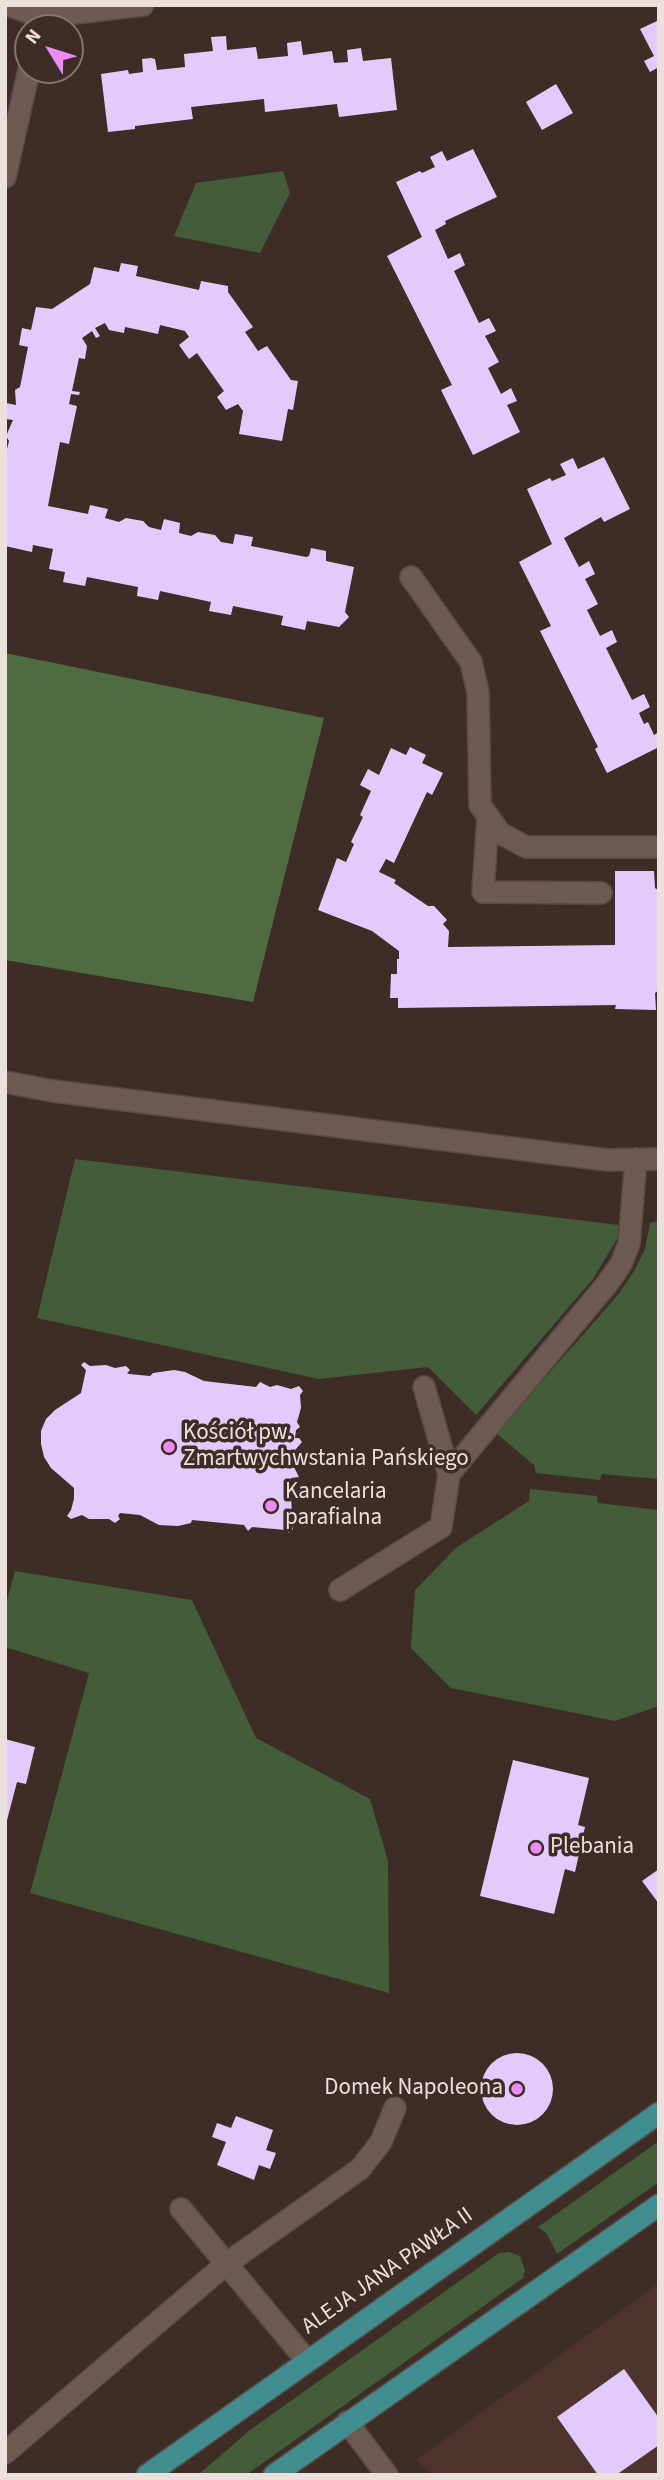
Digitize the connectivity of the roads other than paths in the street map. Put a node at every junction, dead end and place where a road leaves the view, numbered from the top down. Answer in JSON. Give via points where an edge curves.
{"nodes":[{"id":1,"x":8,"y":5,"type":"edge"},
{"id":2,"x":143,"y":5,"type":"edge"},
{"id":3,"x":25,"y":14,"type":"edge"},
{"id":4,"x":84,"y":15,"type":"edge"},
{"id":5,"x":22,"y":84,"type":"edge"},
{"id":6,"x":13,"y":101,"type":"edge"},
{"id":7,"x":5,"y":177,"type":"edge"},
{"id":8,"x":411,"y":577,"type":"dead end"},
{"id":9,"x":488,"y":816,"type":"junction"},
{"id":10,"x":659,"y":847,"type":"edge"},
{"id":11,"x":601,"y":892,"type":"dead end"},
{"id":12,"x":5,"y":1082,"type":"edge"},
{"id":13,"x":636,"y":1159,"type":"junction"},
{"id":14,"x":659,"y":1159,"type":"edge"},
{"id":15,"x":424,"y":1387,"type":"dead end"},
{"id":16,"x":449,"y":1474,"type":"junction"},
{"id":17,"x":341,"y":1590,"type":"dead end"},
{"id":18,"x":395,"y":2108,"type":"dead end"},
{"id":19,"x":659,"y":2113,"type":"edge"},
{"id":20,"x":659,"y":2205,"type":"edge"},
{"id":21,"x":181,"y":2209,"type":"dead end"},
{"id":22,"x":226,"y":2264,"type":"junction"},
{"id":23,"x":307,"y":2361,"type":"junction"},
{"id":24,"x":347,"y":2422,"type":"junction"},
{"id":25,"x":5,"y":2453,"type":"edge"},
{"id":26,"x":147,"y":2475,"type":"edge"},
{"id":27,"x":274,"y":2475,"type":"edge"},
{"id":28,"x":387,"y":2475,"type":"edge"}],
"edges":[{"from":1,"to":3,"type":"street"},
{"from":2,"to":4,"type":"street"},
{"from":5,"to":6,"type":"street"},
{"from":6,"to":7,"type":"street"},
{"from":8,"to":9,"type":"street","via":[[471,662],[478,692],[480,805]]},
{"from":9,"to":10,"type":"street","via":[[500,834],[526,847]]},
{"from":9,"to":11,"type":"street","via":[[483,892]]},
{"from":12,"to":13,"type":"street","via":[[607,1160]]},
{"from":13,"to":14,"type":"street"},
{"from":13,"to":16,"type":"street","via":[[633,1216],[621,1264]]},
{"from":15,"to":16,"type":"street"},
{"from":16,"to":17,"type":"street","via":[[441,1527]]},
{"from":18,"to":22,"type":"street","via":[[381,2142],[360,2169]]},
{"from":19,"to":23,"type":"main road","name":"ALEJA JANA PAWŁA II"},
{"from":20,"to":24,"type":"main road"},
{"from":21,"to":22,"type":"street"},
{"from":22,"to":23,"type":"street"},
{"from":22,"to":25,"type":"street"},
{"from":23,"to":26,"type":"main road","name":"ALEJA JANA PAWŁA II"},
{"from":24,"to":27,"type":"main road"},
{"from":24,"to":28,"type":"street"}]}
